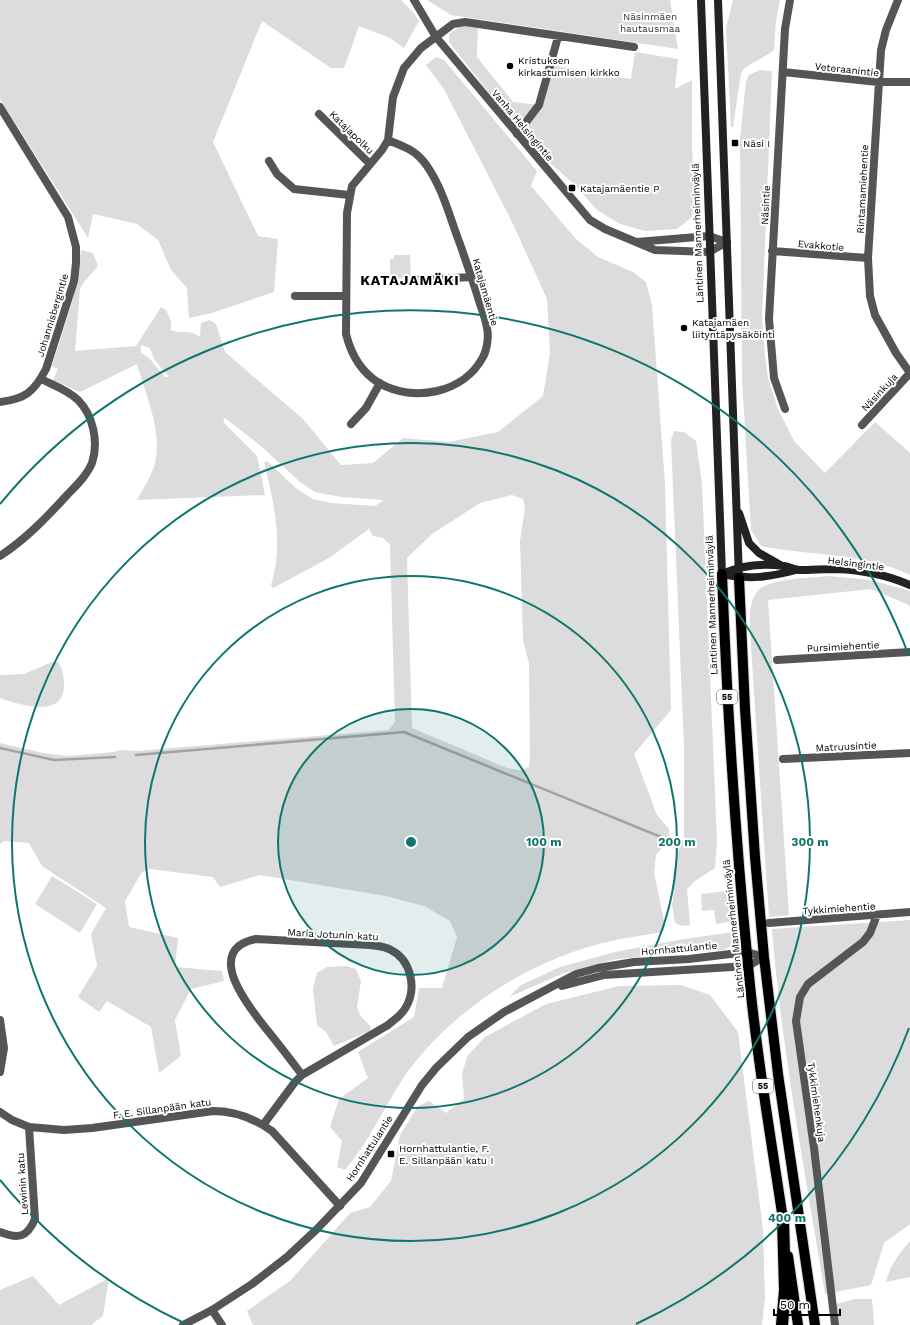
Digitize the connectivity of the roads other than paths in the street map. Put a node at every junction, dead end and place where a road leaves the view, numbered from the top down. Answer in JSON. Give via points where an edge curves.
{"nodes":[{"id":1,"x":414,"y":0,"type":"edge"},
{"id":2,"x":701,"y":0,"type":"edge"},
{"id":3,"x":718,"y":0,"type":"edge"},
{"id":4,"x":790,"y":0,"type":"edge"},
{"id":5,"x":898,"y":0,"type":"edge"},
{"id":6,"x":436,"y":37,"type":"junction"},
{"id":7,"x":558,"y":37,"type":"junction"},
{"id":8,"x":634,"y":47,"type":"dead end"},
{"id":9,"x":783,"y":72,"type":"junction"},
{"id":10,"x":878,"y":82,"type":"junction"},
{"id":11,"x":910,"y":82,"type":"edge"},
{"id":12,"x":0,"y":107,"type":"edge"},
{"id":13,"x":319,"y":114,"type":"dead end"},
{"id":14,"x":517,"y":134,"type":"junction"},
{"id":15,"x":388,"y":140,"type":"junction"},
{"id":16,"x":269,"y":162,"type":"dead end"},
{"id":17,"x":370,"y":164,"type":"junction"},
{"id":18,"x":349,"y":195,"type":"junction"},
{"id":19,"x":709,"y":236,"type":"junction"},
{"id":20,"x":635,"y":242,"type":"junction"},
{"id":21,"x":727,"y":242,"type":"junction"},
{"id":22,"x":772,"y":251,"type":"junction"},
{"id":23,"x":709,"y":252,"type":"junction"},
{"id":24,"x":868,"y":258,"type":"junction"},
{"id":25,"x":472,"y":277,"type":"junction"},
{"id":26,"x":414,"y":280,"type":"dead end"},
{"id":27,"x":295,"y":296,"type":"dead end"},
{"id":28,"x":346,"y":296,"type":"junction"},
{"id":29,"x":910,"y":373,"type":"edge"},
{"id":30,"x":41,"y":379,"type":"junction"},
{"id":31,"x":380,"y":383,"type":"junction"},
{"id":32,"x":0,"y":402,"type":"edge"},
{"id":33,"x":785,"y":409,"type":"dead end"},
{"id":34,"x":351,"y":424,"type":"dead end"},
{"id":35,"x":862,"y":425,"type":"dead end"},
{"id":36,"x":736,"y":503,"type":"junction"},
{"id":37,"x":0,"y":556,"type":"edge"},
{"id":38,"x":783,"y":566,"type":"junction"},
{"id":39,"x":738,"y":567,"type":"junction"},
{"id":40,"x":798,"y":570,"type":"junction"},
{"id":41,"x":722,"y":574,"type":"junction"},
{"id":42,"x":738,"y":578,"type":"junction"},
{"id":43,"x":910,"y":585,"type":"edge"},
{"id":44,"x":910,"y":652,"type":"edge"},
{"id":45,"x":777,"y":660,"type":"dead end"},
{"id":46,"x":910,"y":753,"type":"edge"},
{"id":47,"x":783,"y":759,"type":"dead end"},
{"id":48,"x":910,"y":912,"type":"edge"},
{"id":49,"x":877,"y":915,"type":"junction"},
{"id":50,"x":769,"y":923,"type":"dead end"},
{"id":51,"x":747,"y":952,"type":"junction"},
{"id":52,"x":764,"y":957,"type":"junction"},
{"id":53,"x":748,"y":966,"type":"junction"},
{"id":54,"x":546,"y":990,"type":"junction"},
{"id":55,"x":0,"y":1020,"type":"edge"},
{"id":56,"x":2,"y":1048,"type":"edge"},
{"id":57,"x":0,"y":1072,"type":"edge"},
{"id":58,"x":302,"y":1075,"type":"junction"},
{"id":59,"x":0,"y":1112,"type":"edge"},
{"id":60,"x":263,"y":1125,"type":"junction"},
{"id":61,"x":29,"y":1127,"type":"junction"},
{"id":62,"x":340,"y":1206,"type":"junction"},
{"id":63,"x":783,"y":1219,"type":"junction"},
{"id":64,"x":0,"y":1232,"type":"edge"},
{"id":65,"x":212,"y":1310,"type":"junction"},
{"id":66,"x":182,"y":1325,"type":"edge"},
{"id":67,"x":222,"y":1325,"type":"edge"},
{"id":68,"x":782,"y":1325,"type":"edge"},
{"id":69,"x":798,"y":1325,"type":"edge"},
{"id":70,"x":815,"y":1325,"type":"edge"},
{"id":71,"x":835,"y":1325,"type":"edge"}],
"edges":[{"from":1,"to":6,"type":"street","name":"Vanha Helsingintie"},
{"from":2,"to":19,"type":"main road","name":"Läntinen Mannerheiminväylä"},
{"from":3,"to":21,"type":"main road"},
{"from":4,"to":9,"type":"street","name":"Näsintie","via":[[785,29]]},
{"from":5,"to":10,"type":"street","name":"Rintamamiehentie","via":[[881,50]]},
{"from":6,"to":7,"type":"street","name":"Katajamäentie","via":[[453,24],[465,22]]},
{"from":6,"to":14,"type":"street","name":"Vanha Helsingintie"},
{"from":6,"to":15,"type":"street","name":"Katajamäentie","via":[[410,60],[398,80],[393,97]]},
{"from":7,"to":8,"type":"street","name":"Katajamäentie"},
{"from":7,"to":14,"type":"street","via":[[539,105]]},
{"from":9,"to":10,"type":"street","name":"Veteraanintie"},
{"from":9,"to":22,"type":"street","name":"Näsintie"},
{"from":10,"to":11,"type":"street","name":"Veteraanintie"},
{"from":10,"to":24,"type":"street","name":"Rintamamiehentie"},
{"from":12,"to":30,"type":"street","name":"Johannisbergintie","via":[[68,217],[76,246],[74,281]]},
{"from":13,"to":17,"type":"street","name":"Katajapolku"},
{"from":14,"to":20,"type":"street","name":"Vanha Helsingintie","via":[[590,220]]},
{"from":15,"to":17,"type":"street","name":"Katajamäentie"},
{"from":15,"to":25,"type":"street","name":"Katajamäentie","via":[[415,152],[437,181]]},
{"from":16,"to":18,"type":"street","via":[[277,174],[294,189]]},
{"from":17,"to":18,"type":"street","name":"Katajamäentie","via":[[352,186]]},
{"from":18,"to":28,"type":"street","name":"Katajamäentie"},
{"from":19,"to":20,"type":"street"},
{"from":19,"to":21,"type":"street"},
{"from":19,"to":23,"type":"main road","name":"Läntinen Mannerheiminväylä"},
{"from":20,"to":23,"type":"street","name":"Vanha Helsingintie","via":[[655,250]]},
{"from":21,"to":23,"type":"street"},
{"from":21,"to":36,"type":"main road"},
{"from":22,"to":24,"type":"street","name":"Evakkotie"},
{"from":22,"to":33,"type":"street","name":"Näsintie","via":[[769,319],[772,360],[776,383]]},
{"from":23,"to":41,"type":"main road","name":"Läntinen Mannerheiminväylä"},
{"from":24,"to":29,"type":"street","name":"Rintamamiehentie","via":[[870,296],[875,315]]},
{"from":25,"to":26,"type":"street"},
{"from":25,"to":31,"type":"street","name":"Katajamäentie","via":[[487,328],[484,356],[473,372],[443,390],[422,393],[403,391]]},
{"from":27,"to":28,"type":"street"},
{"from":28,"to":31,"type":"street","name":"Katajamäentie","via":[[346,334],[350,348],[366,372]]},
{"from":29,"to":35,"type":"street","name":"Näsinkuja"},
{"from":30,"to":32,"type":"street","name":"Johannisbergintie","via":[[26,395]]},
{"from":30,"to":37,"type":"street","via":[[77,398],[86,410],[93,425],[95,438],[92,463],[85,476],[47,518]]},
{"from":31,"to":34,"type":"street","via":[[366,408]]},
{"from":36,"to":38,"type":"main road","name":"Helsingintie","via":[[749,543],[759,553]]},
{"from":36,"to":39,"type":"main road"},
{"from":38,"to":39,"type":"main road","name":"Helsingintie"},
{"from":38,"to":40,"type":"main road","name":"Helsingintie"},
{"from":39,"to":41,"type":"main road","name":"Helsingintie"},
{"from":39,"to":42,"type":"main road"},
{"from":40,"to":42,"type":"main road","name":"Helsingintie","via":[[768,577]]},
{"from":40,"to":43,"type":"main road","name":"Helsingintie","via":[[838,569],[871,573]]},
{"from":41,"to":42,"type":"main road","name":"Helsingintie"},
{"from":41,"to":51,"type":"main road","name":"Läntinen Mannerheiminväylä","number":"55","via":[[730,746]]},
{"from":42,"to":52,"type":"main road","number":"55","via":[[748,756]]},
{"from":44,"to":45,"type":"street","name":"Pursimiehentie"},
{"from":46,"to":47,"type":"street","name":"Matruusintie"},
{"from":48,"to":49,"type":"street","name":"Tykkimiehentie"},
{"from":49,"to":50,"type":"street","name":"Tykkimiehentie"},
{"from":49,"to":71,"type":"street","name":"Tykkimiehenkuja","via":[[870,933],[863,942],[808,984],[800,997],[796,1020]]},
{"from":51,"to":52,"type":"street","name":"Hornhattulantie"},
{"from":51,"to":53,"type":"main road","name":"Läntinen Mannerheiminväylä","number":"55"},
{"from":51,"to":54,"type":"street","name":"Hornhattulantie","via":[[634,962],[598,968],[576,974]]},
{"from":52,"to":53,"type":"street","name":"Hornhattulantie"},
{"from":52,"to":70,"type":"main road","number":"55","via":[[778,1074]]},
{"from":53,"to":54,"type":"street","name":"Hornhattulantie","via":[[604,975]]},
{"from":53,"to":63,"type":"main road","name":"Läntinen Mannerheiminväylä","number":"55"},
{"from":54,"to":62,"type":"street","name":"Hornhattulantie","via":[[524,1000],[474,1033],[436,1068],[422,1085],[361,1183]]},
{"from":55,"to":56,"type":"street"},
{"from":56,"to":57,"type":"street"},
{"from":58,"to":58,"type":"street","name":"Maria Jotunin katu","via":[[388,1025],[400,1015],[410,998],[411,980],[405,962],[398,955],[383,946],[370,944],[256,939],[240,944],[234,950],[233,974],[243,999]]},
{"from":58,"to":60,"type":"street","name":"Maria Jotunin katu"},
{"from":59,"to":61,"type":"street","name":"F. E. Sillanpään katu"},
{"from":60,"to":61,"type":"street","name":"F. E. Sillanpään katu","via":[[233,1113],[214,1111],[92,1128],[64,1130]]},
{"from":60,"to":62,"type":"street","name":"F. E. Sillanpään katu","via":[[272,1131]]},
{"from":61,"to":64,"type":"street","name":"Lewinin katu","via":[[35,1219],[30,1230],[16,1237]]},
{"from":62,"to":65,"type":"street","name":"Hornhattulantie","via":[[287,1257]]},
{"from":63,"to":68,"type":"highway","via":[[785,1290]]},
{"from":63,"to":69,"type":"main road","name":"Läntinen Mannerheiminväylä","number":"55"},
{"from":65,"to":66,"type":"street","name":"Hornhattulantie"},
{"from":65,"to":67,"type":"street"}]}
